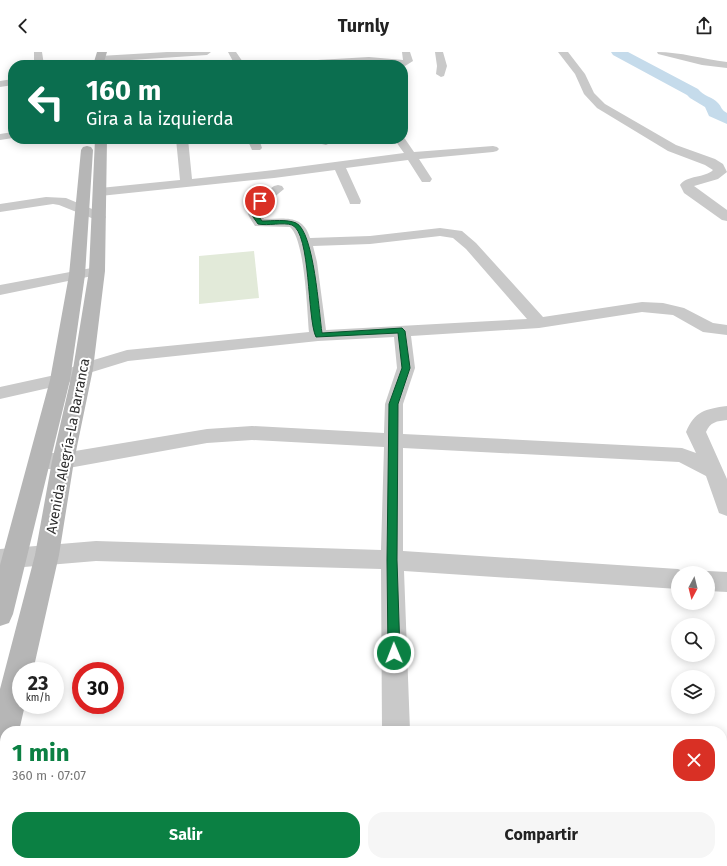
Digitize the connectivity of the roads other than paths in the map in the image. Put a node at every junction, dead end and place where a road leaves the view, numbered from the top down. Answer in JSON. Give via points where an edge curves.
{"nodes":[{"id":1,"x":207,"y":52,"type":"edge"},
{"id":2,"x":439,"y":52,"type":"edge"},
{"id":3,"x":563,"y":52,"type":"edge"},
{"id":4,"x":661,"y":52,"type":"edge"},
{"id":5,"x":170,"y":54,"type":"edge"},
{"id":6,"x":369,"y":56,"type":"edge"},
{"id":7,"x":100,"y":59,"type":"edge"},
{"id":8,"x":111,"y":59,"type":"edge"},
{"id":9,"x":331,"y":60,"type":"edge"},
{"id":10,"x":390,"y":60,"type":"edge"},
{"id":11,"x":727,"y":65,"type":"edge"},
{"id":12,"x":442,"y":74,"type":"dead end"},
{"id":13,"x":88,"y":144,"type":"edge"},
{"id":14,"x":101,"y":144,"type":"edge"},
{"id":15,"x":182,"y":144,"type":"edge"},
{"id":16,"x":403,"y":144,"type":"edge"},
{"id":17,"x":493,"y":149,"type":"dead end"},
{"id":18,"x":411,"y":156,"type":"junction"},
{"id":19,"x":340,"y":166,"type":"junction"},
{"id":20,"x":274,"y":174,"type":"junction"},
{"id":21,"x":426,"y":179,"type":"dead end"},
{"id":22,"x":186,"y":182,"type":"junction"},
{"id":23,"x":100,"y":192,"type":"junction"},
{"id":24,"x":355,"y":201,"type":"dead end"},
{"id":25,"x":0,"y":208,"type":"edge"},
{"id":26,"x":91,"y":214,"type":"junction"},
{"id":27,"x":727,"y":217,"type":"edge"},
{"id":28,"x":304,"y":242,"type":"junction"},
{"id":29,"x":87,"y":273,"type":"junction"},
{"id":30,"x":0,"y":290,"type":"edge"},
{"id":31,"x":539,"y":323,"type":"junction"},
{"id":32,"x":727,"y":330,"type":"edge"},
{"id":33,"x":402,"y":331,"type":"junction"},
{"id":34,"x":318,"y":336,"type":"junction"},
{"id":35,"x":83,"y":369,"type":"junction"},
{"id":36,"x":60,"y":380,"type":"junction"},
{"id":37,"x":0,"y":393,"type":"edge"},
{"id":38,"x":727,"y":413,"type":"edge"},
{"id":39,"x":394,"y":440,"type":"junction"},
{"id":40,"x":63,"y":461,"type":"junction"},
{"id":41,"x":39,"y":462,"type":"junction"},
{"id":42,"x":714,"y":471,"type":"junction"},
{"id":43,"x":727,"y":507,"type":"edge"},
{"id":44,"x":47,"y":555,"type":"junction"},
{"id":45,"x":8,"y":558,"type":"edge"},
{"id":46,"x":392,"y":560,"type":"junction"},
{"id":47,"x":671,"y":579,"type":"edge"},
{"id":48,"x":715,"y":581,"type":"edge"},
{"id":49,"x":727,"y":582,"type":"edge"},
{"id":50,"x":0,"y":614,"type":"edge"},
{"id":51,"x":6,"y":726,"type":"edge"},
{"id":52,"x":396,"y":726,"type":"edge"}],
"edges":[{"from":1,"to":5,"type":"street"},
{"from":2,"to":12,"type":"street"},
{"from":3,"to":27,"type":"street","via":[[580,74],[589,94],[601,106],[672,148],[718,167],[721,171],[717,175],[693,180],[686,185],[689,190]]},
{"from":4,"to":11,"type":"street"},
{"from":5,"to":8,"type":"street"},
{"from":6,"to":9,"type":"street"},
{"from":6,"to":10,"type":"street"},
{"from":7,"to":8,"type":"street"},
{"from":13,"to":26,"type":"main road","name":"Avenida Alegría-La Barranca"},
{"from":14,"to":23,"type":"main road","name":"Avenida Alegría-La Barranca"},
{"from":15,"to":22,"type":"street"},
{"from":16,"to":18,"type":"street"},
{"from":17,"to":18,"type":"street"},
{"from":18,"to":19,"type":"street"},
{"from":18,"to":21,"type":"street"},
{"from":19,"to":20,"type":"street"},
{"from":19,"to":24,"type":"street"},
{"from":20,"to":22,"type":"street"},
{"from":20,"to":28,"type":"street","via":[[280,195],[254,206],[254,214],[260,223],[295,224]]},
{"from":22,"to":23,"type":"street"},
{"from":23,"to":26,"type":"main road","name":"Avenida Alegría-La Barranca"},
{"from":25,"to":26,"type":"street","via":[[50,200],[61,201]]},
{"from":26,"to":29,"type":"main road","name":"Avenida Alegría-La Barranca"},
{"from":28,"to":31,"type":"street","via":[[370,240],[440,232],[457,234],[471,246]]},
{"from":28,"to":34,"type":"street","via":[[310,262]]},
{"from":29,"to":30,"type":"street"},
{"from":29,"to":35,"type":"main road","name":"Avenida Alegría-La Barranca"},
{"from":29,"to":36,"type":"main road","name":"Avenida Alegría-La Barranca"},
{"from":31,"to":32,"type":"street","via":[[642,307],[678,311],[709,328]]},
{"from":31,"to":33,"type":"street"},
{"from":33,"to":34,"type":"street"},
{"from":33,"to":39,"type":"street","via":[[406,368],[394,404]]},
{"from":34,"to":35,"type":"street","via":[[127,356]]},
{"from":35,"to":36,"type":"street"},
{"from":35,"to":40,"type":"main road","name":"Avenida Alegría-La Barranca"},
{"from":36,"to":37,"type":"street"},
{"from":36,"to":41,"type":"main road","name":"Avenida Alegría-La Barranca"},
{"from":38,"to":42,"type":"street","via":[[710,415],[699,422],[696,432]]},
{"from":39,"to":40,"type":"street","via":[[252,433],[207,436]]},
{"from":39,"to":42,"type":"street","via":[[682,455]]},
{"from":39,"to":46,"type":"street"},
{"from":40,"to":41,"type":"street"},
{"from":40,"to":44,"type":"main road","name":"Avenida Alegría-La Barranca"},
{"from":41,"to":45,"type":"main road","name":"Avenida Alegría-La Barranca"},
{"from":42,"to":43,"type":"street"},
{"from":44,"to":45,"type":"street"},
{"from":44,"to":46,"type":"street","via":[[96,551]]},
{"from":44,"to":51,"type":"main road","name":"Avenida Alegría-La Barranca"},
{"from":45,"to":50,"type":"main road","name":"Avenida Alegría-La Barranca"},
{"from":46,"to":47,"type":"street"},
{"from":46,"to":52,"type":"street"},
{"from":48,"to":49,"type":"street"}]}
